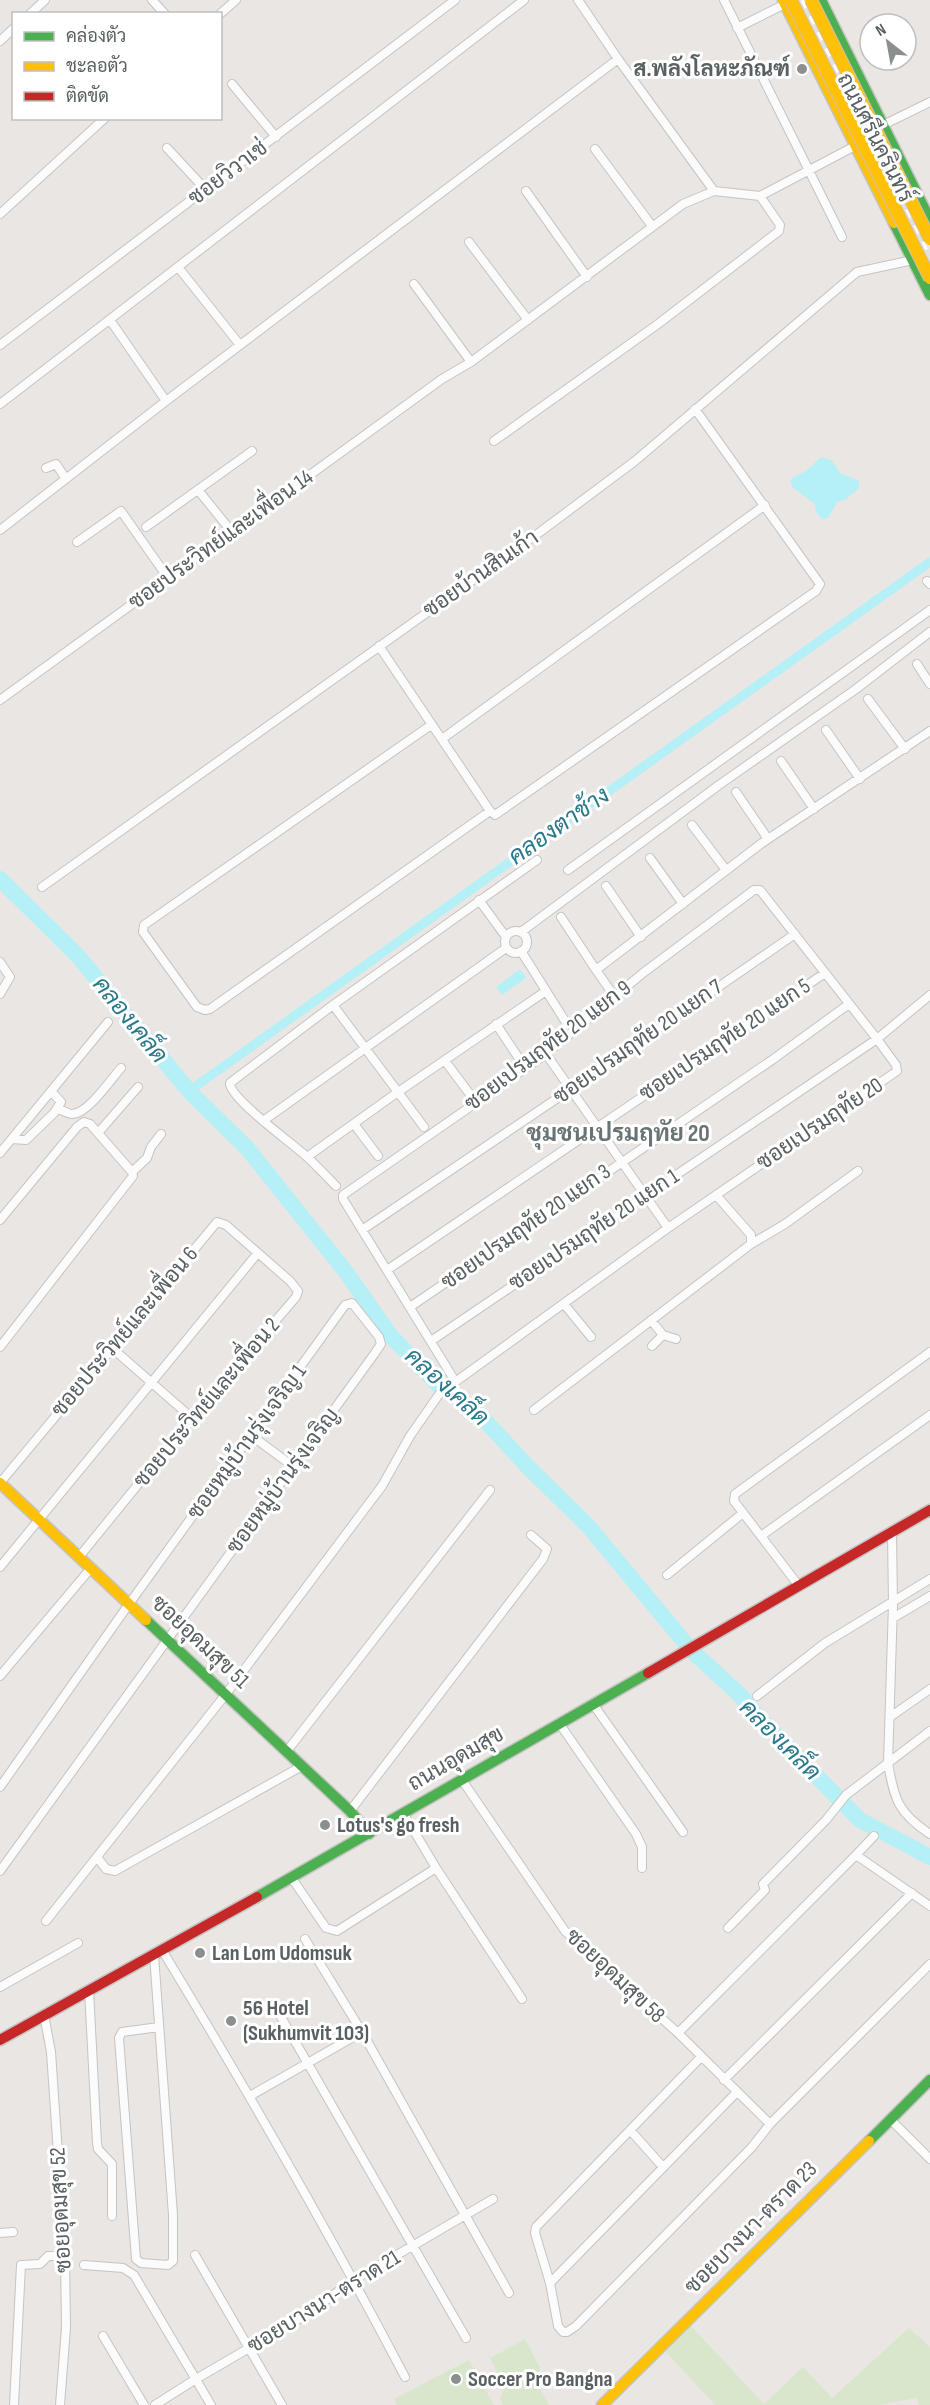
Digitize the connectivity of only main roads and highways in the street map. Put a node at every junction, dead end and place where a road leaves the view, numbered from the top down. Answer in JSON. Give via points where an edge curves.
{"nodes":[{"id":1,"x":811,"y":0,"type":"edge"},
{"id":2,"x":820,"y":0,"type":"edge"},
{"id":3,"x":786,"y":1,"type":"edge"},
{"id":4,"x":830,"y":19,"type":"junction"},
{"id":5,"x":799,"y":33,"type":"junction"},
{"id":6,"x":930,"y":220,"type":"edge"},
{"id":7,"x":930,"y":231,"type":"edge"},
{"id":8,"x":930,"y":239,"type":"edge"},
{"id":9,"x":911,"y":256,"type":"junction"},
{"id":10,"x":930,"y":278,"type":"edge"},
{"id":11,"x":930,"y":295,"type":"edge"},
{"id":12,"x":0,"y":1483,"type":"edge"},
{"id":13,"x":930,"y":1510,"type":"edge"},
{"id":14,"x":369,"y":1834,"type":"junction"},
{"id":15,"x":0,"y":2040,"type":"edge"},
{"id":16,"x":930,"y":2080,"type":"edge"},
{"id":17,"x":602,"y":2405,"type":"edge"}],
"edges":[{"from":1,"to":8,"type":"main road","bridge":true},
{"from":2,"to":4,"type":"main road","name":"ถนนศรีนครินทร์"},
{"from":3,"to":5,"type":"main road","name":"ถนนศรีนครินทร์"},
{"from":3,"to":10,"type":"main road","bridge":true},
{"from":4,"to":5,"type":"main road","via":[[830,35],[823,43],[815,44]]},
{"from":4,"to":6,"type":"main road","name":"ถนนศรีนครินทร์"},
{"from":5,"to":9,"type":"main road","name":"ถนนศรีนครินทร์"},
{"from":7,"to":9,"type":"main road","via":[[922,227],[911,232]]},
{"from":9,"to":11,"type":"main road","name":"ถนนศรีนครินทร์"},
{"from":12,"to":14,"type":"main road","name":"ซอยอุดมสุข 51","via":[[287,1751]]},
{"from":13,"to":14,"type":"main road","name":"ถนนอุดมสุข"},
{"from":14,"to":15,"type":"main road","name":"ถนนอุดมสุข"},
{"from":16,"to":17,"type":"main road","name":"ซอยบางนา-ตราด 23"}]}
